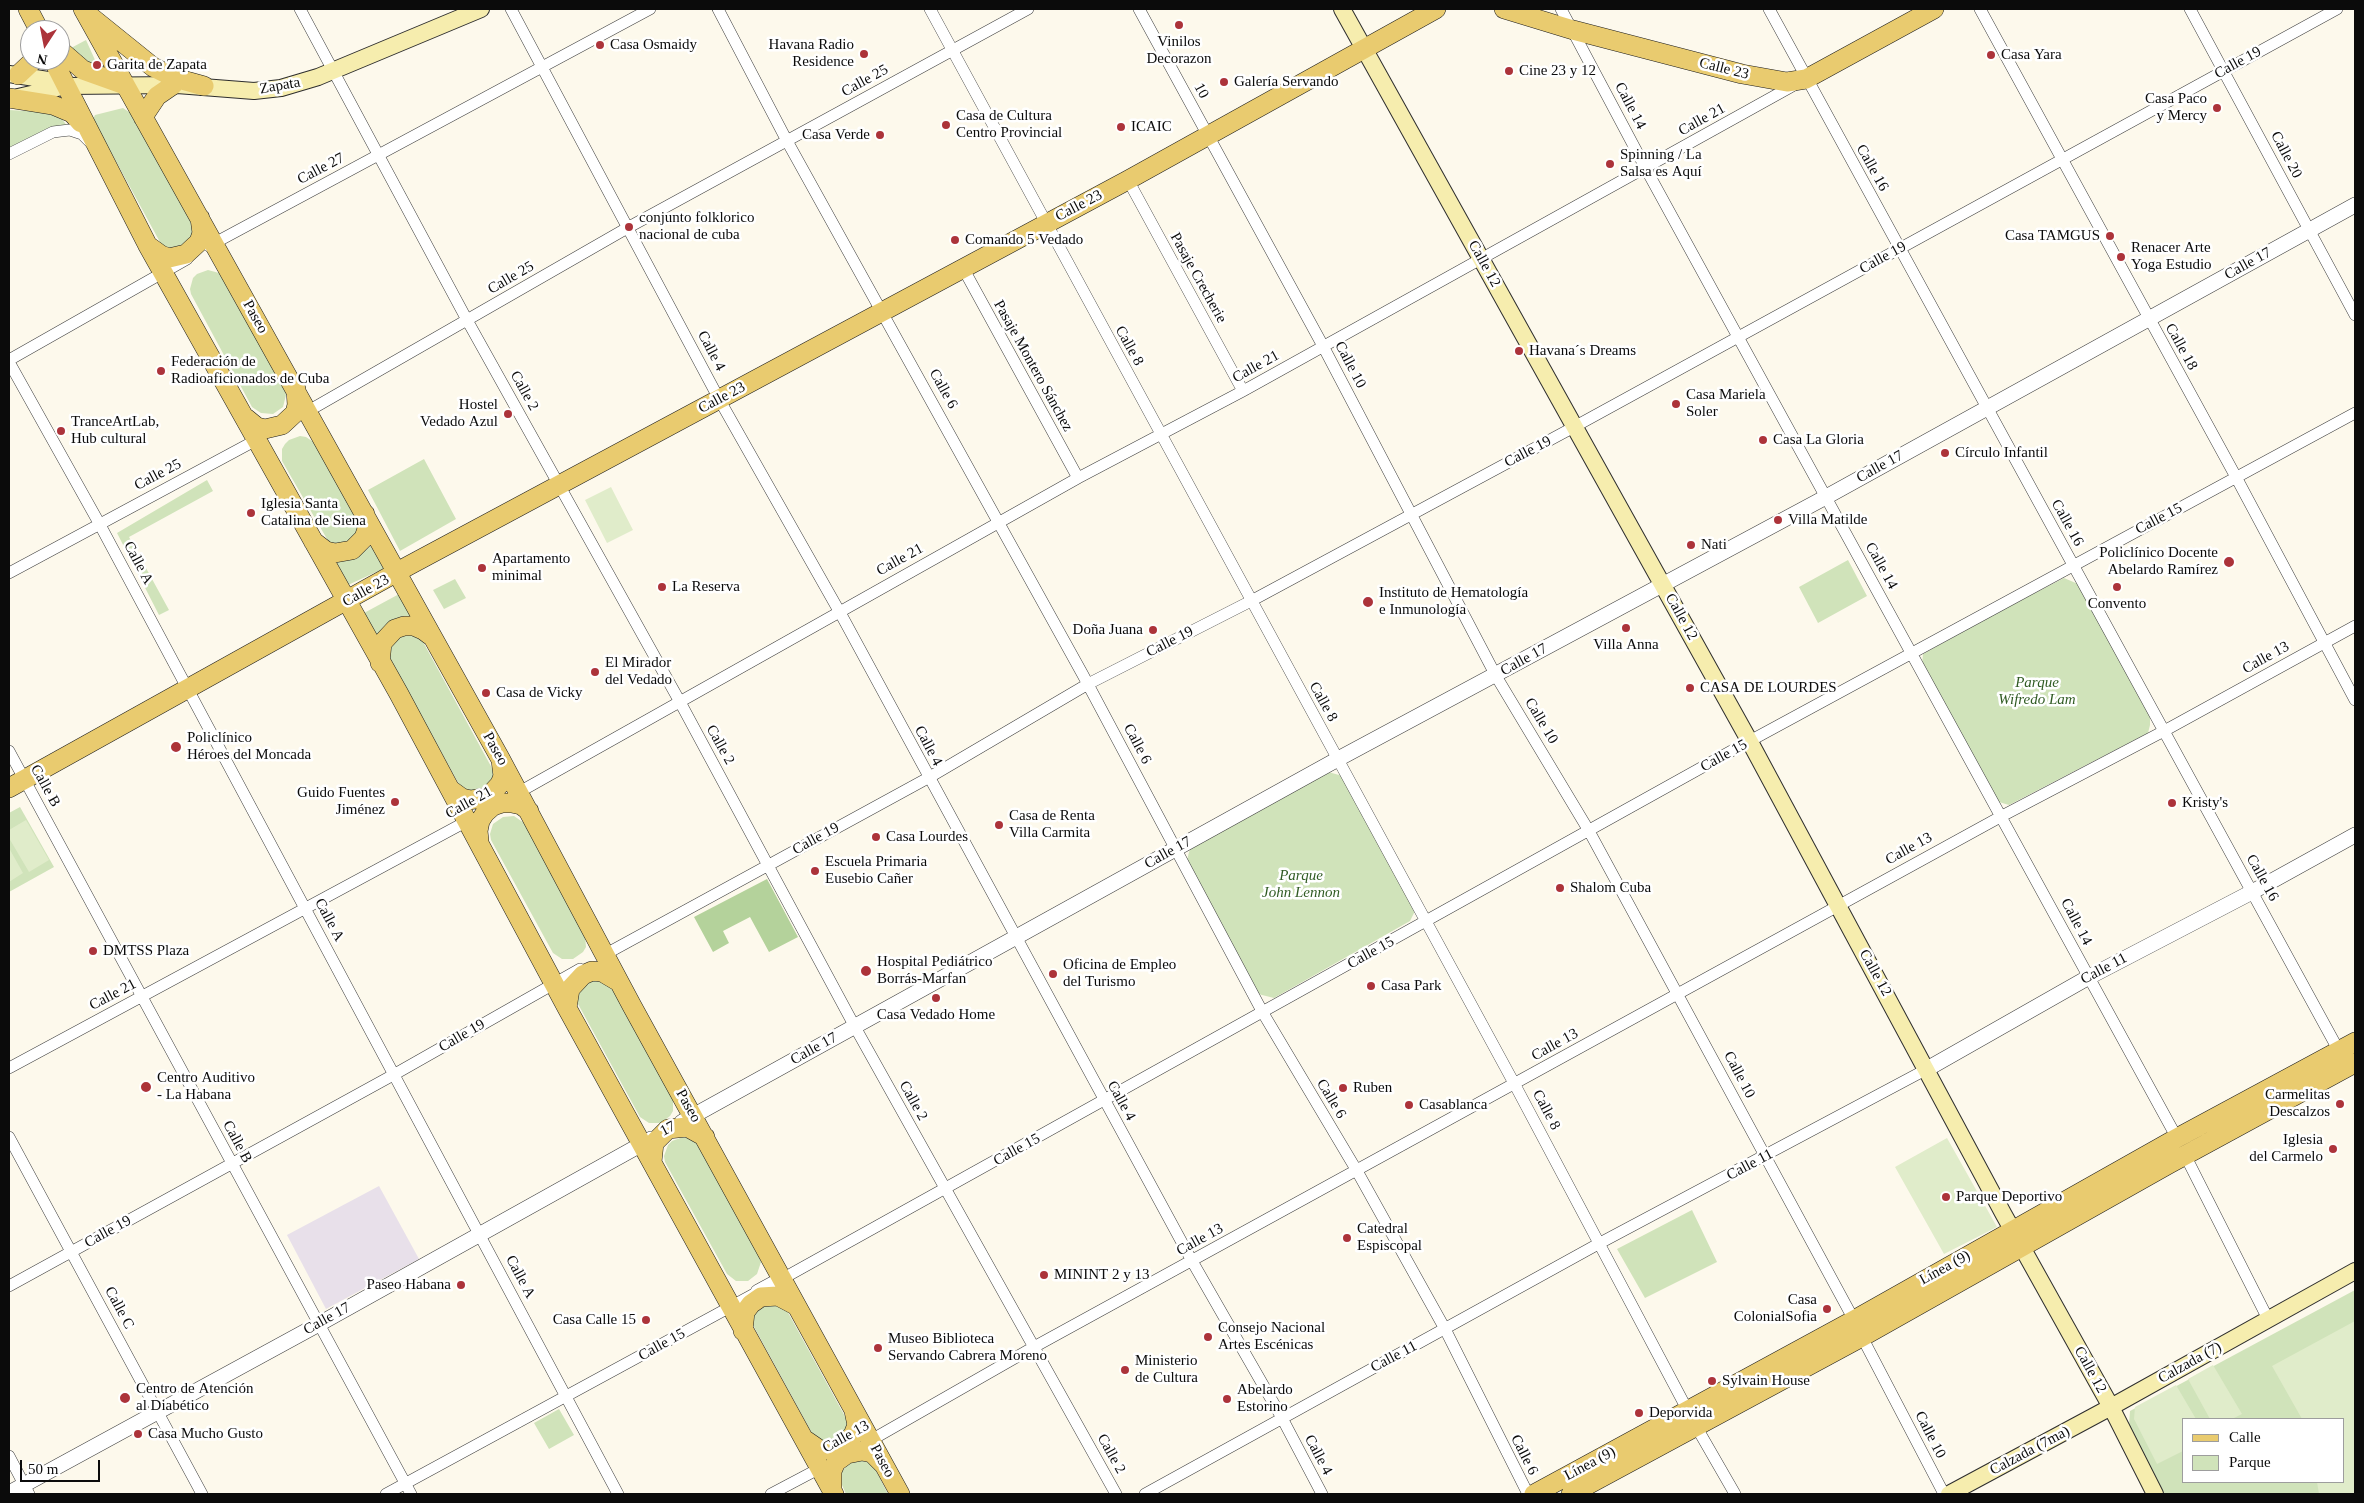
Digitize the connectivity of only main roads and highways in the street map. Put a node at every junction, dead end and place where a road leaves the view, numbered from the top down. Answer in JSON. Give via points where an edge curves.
{"nodes":[{"id":1,"x":28,"y":9,"type":"edge"},
{"id":2,"x":83,"y":9,"type":"edge"},
{"id":3,"x":480,"y":9,"type":"edge"},
{"id":4,"x":1342,"y":9,"type":"edge"},
{"id":5,"x":1436,"y":9,"type":"edge"},
{"id":6,"x":1504,"y":9,"type":"edge"},
{"id":7,"x":1934,"y":9,"type":"edge"},
{"id":8,"x":1912,"y":14,"type":"edge"},
{"id":9,"x":34,"y":20,"type":"edge"},
{"id":10,"x":1364,"y":48,"type":"junction"},
{"id":11,"x":70,"y":59,"type":"edge"},
{"id":12,"x":58,"y":70,"type":"edge"},
{"id":13,"x":13,"y":74,"type":"edge"},
{"id":14,"x":125,"y":85,"type":"junction"},
{"id":15,"x":172,"y":85,"type":"junction"},
{"id":16,"x":66,"y":86,"type":"junction"},
{"id":17,"x":204,"y":86,"type":"junction"},
{"id":18,"x":9,"y":98,"type":"edge"},
{"id":19,"x":143,"y":117,"type":"junction"},
{"id":20,"x":99,"y":151,"type":"junction"},
{"id":21,"x":198,"y":214,"type":"junction"},
{"id":22,"x":147,"y":244,"type":"junction"},
{"id":23,"x":225,"y":264,"type":"junction"},
{"id":24,"x":175,"y":292,"type":"junction"},
{"id":25,"x":295,"y":386,"type":"junction"},
{"id":26,"x":243,"y":416,"type":"junction"},
{"id":27,"x":322,"y":436,"type":"junction"},
{"id":28,"x":272,"y":466,"type":"junction"},
{"id":29,"x":364,"y":511,"type":"junction"},
{"id":30,"x":312,"y":540,"type":"junction"},
{"id":31,"x":398,"y":573,"type":"junction"},
{"id":32,"x":348,"y":601,"type":"junction"},
{"id":33,"x":431,"y":636,"type":"junction"},
{"id":34,"x":380,"y":663,"type":"junction"},
{"id":35,"x":500,"y":758,"type":"junction"},
{"id":36,"x":16,"y":783,"type":"edge"},
{"id":37,"x":448,"y":787,"type":"junction"},
{"id":38,"x":529,"y":811,"type":"junction"},
{"id":39,"x":479,"y":840,"type":"junction"},
{"id":40,"x":595,"y":936,"type":"junction"},
{"id":41,"x":544,"y":963,"type":"junction"},
{"id":42,"x":619,"y":982,"type":"junction"},
{"id":43,"x":568,"y":1008,"type":"junction"},
{"id":44,"x":2351,"y":1060,"type":"edge"},
{"id":45,"x":705,"y":1137,"type":"junction"},
{"id":46,"x":652,"y":1162,"type":"junction"},
{"id":47,"x":2013,"y":1230,"type":"junction"},
{"id":48,"x":2022,"y":1247,"type":"junction"},
{"id":49,"x":773,"y":1262,"type":"junction"},
{"id":50,"x":2355,"y":1270,"type":"edge"},
{"id":51,"x":720,"y":1285,"type":"junction"},
{"id":52,"x":795,"y":1305,"type":"junction"},
{"id":53,"x":743,"y":1331,"type":"junction"},
{"id":54,"x":853,"y":1407,"type":"junction"},
{"id":55,"x":2111,"y":1407,"type":"junction"},
{"id":56,"x":804,"y":1439,"type":"junction"},
{"id":57,"x":885,"y":1467,"type":"junction"},
{"id":58,"x":833,"y":1492,"type":"edge"},
{"id":59,"x":900,"y":1494,"type":"edge"},
{"id":60,"x":1534,"y":1494,"type":"edge"},
{"id":61,"x":1572,"y":1494,"type":"edge"},
{"id":62,"x":1949,"y":1494,"type":"edge"},
{"id":63,"x":2155,"y":1494,"type":"edge"}],
"edges":[{"from":1,"to":9,"type":"main road"},
{"from":2,"to":14,"type":"main road","name":"Paseo"},
{"from":2,"to":17,"type":"main road","via":[[153,67],[175,78]]},
{"from":3,"to":17,"type":"main road","name":"Zapata","via":[[305,82],[254,91]]},
{"from":4,"to":10,"type":"main road","name":"Calle 12"},
{"from":5,"to":10,"type":"main road","name":"Calle 23"},
{"from":6,"to":8,"type":"main road","name":"Calle 23","via":[[1751,76],[1787,82],[1806,79]]},
{"from":7,"to":8,"type":"main road","name":"Calle 23"},
{"from":10,"to":31,"type":"main road","name":"Calle 23","via":[[1128,180]]},
{"from":10,"to":47,"type":"main road","name":"Calle 12","via":[[1750,742]]},
{"from":11,"to":14,"type":"main road","via":[[83,70]]},
{"from":12,"to":16,"type":"main road"},
{"from":13,"to":16,"type":"main road","name":"Zapata"},
{"from":14,"to":15,"type":"main road","name":"Zapata"},
{"from":14,"to":16,"type":"main road","name":"Zapata"},
{"from":14,"to":19,"type":"main road","name":"Paseo"},
{"from":15,"to":17,"type":"main road","name":"Zapata"},
{"from":15,"to":19,"type":"main road","via":[[157,96]]},
{"from":16,"to":18,"type":"main road","name":"Zapata"},
{"from":16,"to":20,"type":"main road"},
{"from":18,"to":20,"type":"main road","via":[[46,103],[72,113]]},
{"from":19,"to":21,"type":"main road","name":"Paseo"},
{"from":20,"to":22,"type":"main road"},
{"from":21,"to":22,"type":"main road","via":[[202,234],[194,249],[186,254],[161,256]]},
{"from":21,"to":23,"type":"main road","name":"Paseo"},
{"from":22,"to":24,"type":"main road"},
{"from":23,"to":24,"type":"main road","via":[[207,254],[188,258],[176,272]]},
{"from":23,"to":25,"type":"main road","name":"Paseo"},
{"from":24,"to":26,"type":"main road"},
{"from":25,"to":26,"type":"main road","via":[[298,405],[282,426],[257,427]]},
{"from":25,"to":27,"type":"main road","name":"Paseo"},
{"from":26,"to":28,"type":"main road"},
{"from":27,"to":28,"type":"main road","via":[[305,428],[286,432],[273,446]]},
{"from":27,"to":29,"type":"main road","name":"Paseo"},
{"from":28,"to":30,"type":"main road"},
{"from":29,"to":30,"type":"main road","via":[[367,529],[364,538],[352,550],[334,554],[318,547]]},
{"from":29,"to":31,"type":"main road","name":"Paseo"},
{"from":30,"to":32,"type":"main road"},
{"from":31,"to":32,"type":"main road","name":"Calle 23"},
{"from":31,"to":33,"type":"main road","name":"Paseo"},
{"from":32,"to":34,"type":"main road"},
{"from":32,"to":36,"type":"main road","name":"Calle 23"},
{"from":33,"to":34,"type":"main road","via":[[414,626],[395,630],[382,644]]},
{"from":33,"to":35,"type":"main road","name":"Paseo"},
{"from":34,"to":37,"type":"main road"},
{"from":35,"to":37,"type":"main road","via":[[503,776],[488,797],[479,800],[462,798]]},
{"from":35,"to":38,"type":"main road","name":"Paseo"},
{"from":37,"to":39,"type":"main road"},
{"from":38,"to":39,"type":"main road","via":[[512,802],[493,806],[480,821]]},
{"from":38,"to":40,"type":"main road","name":"Paseo"},
{"from":39,"to":41,"type":"main road"},
{"from":40,"to":41,"type":"main road","via":[[593,955],[580,969],[561,972]]},
{"from":40,"to":42,"type":"main road","name":"Paseo"},
{"from":41,"to":43,"type":"main road"},
{"from":42,"to":43,"type":"main road","via":[[602,972],[592,971],[583,975],[570,989]]},
{"from":42,"to":45,"type":"main road","name":"Paseo"},
{"from":43,"to":46,"type":"main road"},
{"from":44,"to":47,"type":"main road","name":"Línea (9)","via":[[2177,1138]]},
{"from":44,"to":48,"type":"main road","name":"Línea (9)"},
{"from":45,"to":46,"type":"main road","via":[[687,1127],[668,1129],[654,1143]]},
{"from":45,"to":49,"type":"main road","name":"Paseo"},
{"from":46,"to":51,"type":"main road"},
{"from":47,"to":48,"type":"main road","name":"Calle 12"},
{"from":47,"to":60,"type":"main road","name":"Línea (9)"},
{"from":48,"to":55,"type":"main road","name":"Calle 12"},
{"from":48,"to":61,"type":"main road","name":"Línea (9)"},
{"from":49,"to":51,"type":"main road","via":[[770,1280],[758,1292],[737,1295]]},
{"from":49,"to":52,"type":"main road","name":"Paseo"},
{"from":50,"to":55,"type":"main road","name":"Calzada (7)"},
{"from":51,"to":53,"type":"main road"},
{"from":52,"to":53,"type":"main road","via":[[778,1296],[760,1297],[745,1312]]},
{"from":52,"to":54,"type":"main road","name":"Paseo"},
{"from":53,"to":56,"type":"main road"},
{"from":54,"to":56,"type":"main road","via":[[857,1426],[854,1435],[842,1446],[820,1450]]},
{"from":54,"to":57,"type":"main road","name":"Paseo"},
{"from":55,"to":62,"type":"main road","name":"Calzada (7ma)"},
{"from":55,"to":63,"type":"main road","name":"Calle 12"},
{"from":56,"to":58,"type":"main road"},
{"from":57,"to":58,"type":"main road","via":[[872,1453],[847,1454],[836,1462],[832,1471]]},
{"from":57,"to":59,"type":"main road","name":"Paseo"}]}
